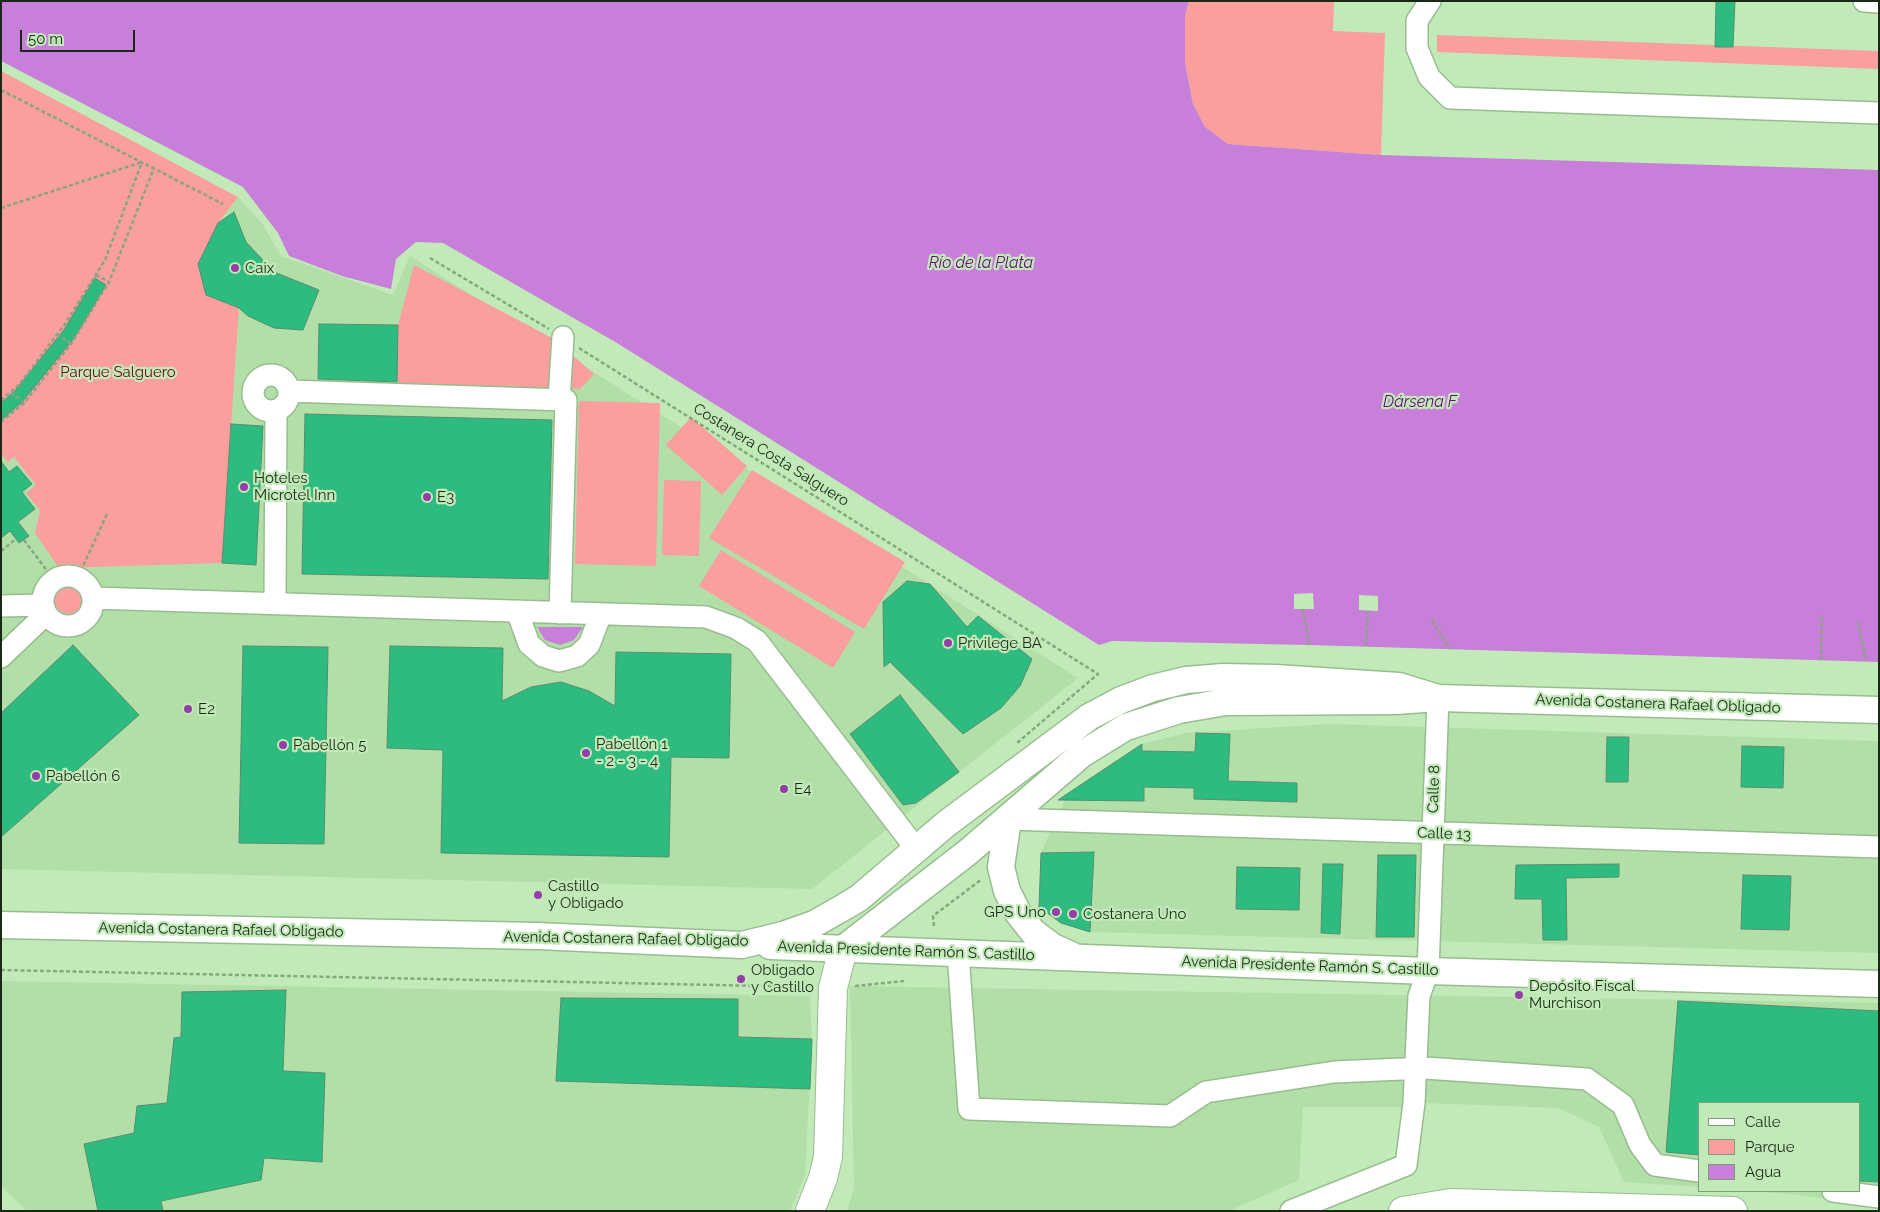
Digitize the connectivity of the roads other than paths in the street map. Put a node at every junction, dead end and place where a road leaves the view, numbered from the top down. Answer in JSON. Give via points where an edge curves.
{"nodes":[{"id":1,"x":1430,"y":1,"type":"edge"},
{"id":2,"x":1864,"y":1,"type":"edge"},
{"id":3,"x":1879,"y":2,"type":"edge"},
{"id":4,"x":1879,"y":113,"type":"edge"},
{"id":5,"x":563,"y":337,"type":"road end"},
{"id":6,"x":289,"y":391,"type":"junction"},
{"id":7,"x":559,"y":400,"type":"junction"},
{"id":8,"x":276,"y":410,"type":"junction"},
{"id":9,"x":93,"y":598,"type":"junction"},
{"id":10,"x":275,"y":603,"type":"junction"},
{"id":11,"x":1,"y":606,"type":"edge"},
{"id":12,"x":44,"y":610,"type":"junction"},
{"id":13,"x":517,"y":611,"type":"junction"},
{"id":14,"x":560,"y":613,"type":"junction"},
{"id":15,"x":601,"y":614,"type":"junction"},
{"id":16,"x":1,"y":657,"type":"edge"},
{"id":17,"x":1438,"y":698,"type":"junction"},
{"id":18,"x":1879,"y":710,"type":"edge"},
{"id":19,"x":1008,"y":819,"type":"junction"},
{"id":20,"x":1433,"y":834,"type":"junction"},
{"id":21,"x":1879,"y":847,"type":"edge"},
{"id":22,"x":917,"y":850,"type":"junction"},
{"id":23,"x":1,"y":925,"type":"edge"},
{"id":24,"x":742,"y":945,"type":"junction"},
{"id":25,"x":843,"y":948,"type":"junction"},
{"id":26,"x":958,"y":953,"type":"junction"},
{"id":27,"x":1075,"y":958,"type":"junction"},
{"id":28,"x":1428,"y":971,"type":"junction"},
{"id":29,"x":1879,"y":984,"type":"edge"},
{"id":30,"x":1415,"y":1068,"type":"junction"},
{"id":31,"x":1698,"y":1171,"type":"edge"},
{"id":32,"x":1841,"y":1192,"type":"edge"},
{"id":33,"x":1879,"y":1197,"type":"edge"},
{"id":34,"x":810,"y":1211,"type":"edge"},
{"id":35,"x":1291,"y":1211,"type":"edge"},
{"id":36,"x":1403,"y":1211,"type":"edge"},
{"id":37,"x":1734,"y":1211,"type":"edge"}],
"edges":[{"from":1,"to":4,"type":"street","via":[[1417,21],[1417,48],[1429,77],[1450,98]]},
{"from":2,"to":3,"type":"street"},
{"from":5,"to":7,"type":"street"},
{"from":6,"to":7,"type":"street"},
{"from":6,"to":8,"type":"street","via":[[286,403]]},
{"from":6,"to":8,"type":"street","via":[[285,380],[274,374],[262,376],[254,385],[255,402],[264,410]]},
{"from":7,"to":14,"type":"street","via":[[566,400]]},
{"from":8,"to":10,"type":"street"},
{"from":9,"to":10,"type":"street"},
{"from":9,"to":12,"type":"street","via":[[89,615],[76,625],[59,625]]},
{"from":9,"to":12,"type":"street","via":[[91,589],[78,577],[69,575],[54,580],[45,588]]},
{"from":10,"to":13,"type":"street"},
{"from":11,"to":12,"type":"street"},
{"from":12,"to":16,"type":"street"},
{"from":13,"to":14,"type":"street"},
{"from":13,"to":15,"type":"street","via":[[529,644],[542,656],[559,661],[577,656],[589,645]]},
{"from":14,"to":15,"type":"street"},
{"from":15,"to":22,"type":"street","via":[[706,617],[757,640]]},
{"from":17,"to":18,"type":"main road","name":"Avenida Costanera Rafael Obligado"},
{"from":17,"to":19,"type":"main road","name":"Avenida Costanera Rafael Obligado","via":[[1226,702],[1179,710],[1126,727],[1096,745],[1062,770]]},
{"from":17,"to":20,"type":"street","name":"Calle 8"},
{"from":17,"to":22,"type":"main road","name":"Avenida Costanera Rafael Obligado","via":[[1399,686],[1276,678],[1186,680],[1153,688],[1121,700],[1089,718],[946,824]]},
{"from":19,"to":20,"type":"street","name":"Calle 13"},
{"from":19,"to":25,"type":"main road","name":"Avenida Costanera Rafael Obligado"},
{"from":19,"to":27,"type":"main road","via":[[1001,867],[1007,891],[1018,913],[1034,932]]},
{"from":20,"to":21,"type":"street","name":"Calle 13"},
{"from":20,"to":28,"type":"street","name":"Calle 8"},
{"from":22,"to":24,"type":"main road","name":"Avenida Costanera Rafael Obligado","via":[[859,898],[814,924],[783,936]]},
{"from":23,"to":24,"type":"main road","name":"Avenida Costanera Rafael Obligado","via":[[536,936]]},
{"from":24,"to":25,"type":"main road","name":"Avenida Presidente Ramón S. Castillo"},
{"from":25,"to":26,"type":"main road","name":"Avenida Presidente Ramón S. Castillo"},
{"from":25,"to":34,"type":"highway","via":[[833,988],[830,1136],[823,1178]]},
{"from":26,"to":27,"type":"main road","name":"Avenida Presidente Ramón S. Castillo"},
{"from":26,"to":30,"type":"street","via":[[969,1109],[1170,1116],[1206,1092],[1334,1072]]},
{"from":27,"to":28,"type":"main road","name":"Avenida Presidente Ramón S. Castillo"},
{"from":28,"to":29,"type":"main road","name":"Avenida Presidente Ramón S. Castillo"},
{"from":28,"to":30,"type":"street","name":"Calle 8","via":[[1419,996]]},
{"from":30,"to":31,"type":"street","via":[[1588,1079],[1623,1105],[1640,1145],[1655,1165]]},
{"from":30,"to":35,"type":"street","name":"Calle 8","via":[[1406,1165]]},
{"from":32,"to":33,"type":"street"},
{"from":36,"to":37,"type":"highway","via":[[1450,1203]]}]}
